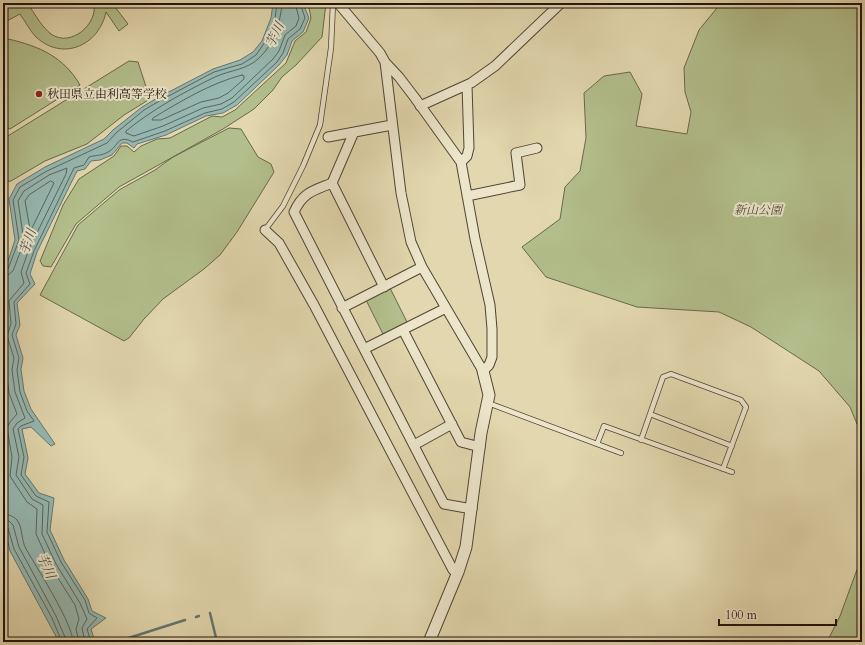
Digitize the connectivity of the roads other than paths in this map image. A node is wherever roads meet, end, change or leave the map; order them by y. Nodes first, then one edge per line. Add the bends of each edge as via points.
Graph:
1 (333, 3) edge
2 (338, 3) edge
3 (561, 3) edge
4 (385, 62) junction
5 (467, 85) junction
6 (420, 106) junction
7 (392, 125) junction
8 (354, 132) junction
9 (328, 137) dead end
10 (537, 148) dead end
11 (461, 162) junction
12 (332, 183) junction
13 (467, 196) junction
14 (265, 230) joint
15 (422, 267) junction
16 (384, 287) junction
17 (342, 308) junction
18 (446, 308) junction
19 (403, 330) junction
20 (364, 349) junction
21 (483, 371) junction
22 (488, 403) junction
23 (650, 414) junction
24 (452, 424) junction
25 (641, 440) junction
26 (597, 444) junction
27 (414, 445) junction
28 (732, 446) junction
29 (480, 448) junction
30 (621, 453) dead end
31 (723, 469) junction
32 (732, 472) dead end
33 (472, 509) junction
34 (458, 572) junction
35 (429, 642) edge

1 - 14 lane via 331,48 320,125 283,206
2 - 4 street
3 - 5 street via 495,66
4 - 6 street via 399,76
4 - 7 street
5 - 6 street
5 - 11 street via 468,148 467,156
6 - 11 street
7 - 8 street
7 - 15 street via 406,227
8 - 9 street
8 - 12 street
10 - 13 street via 516,152 520,186
11 - 13 street
12 - 16 street
12 - 17 street via 299,200 294,212
13 - 21 street via 487,291 492,329 492,357
14 - 34 street via 278,243 310,298 453,570
15 - 16 street
15 - 18 street
16 - 17 street
17 - 20 street
18 - 19 street
18 - 21 street
19 - 20 street
19 - 24 street
20 - 27 street
21 - 22 street via 489,395
22 - 26 lane
22 - 29 street
23 - 25 lane
23 - 28 lane
23 - 28 lane via 663,378 671,374 741,400 746,407
24 - 27 street
24 - 29 street via 461,442
25 - 26 lane via 604,426
25 - 31 lane
26 - 30 lane
27 - 33 street via 444,504
28 - 31 lane
29 - 33 street
31 - 32 lane
33 - 34 street via 466,547
34 - 35 street

